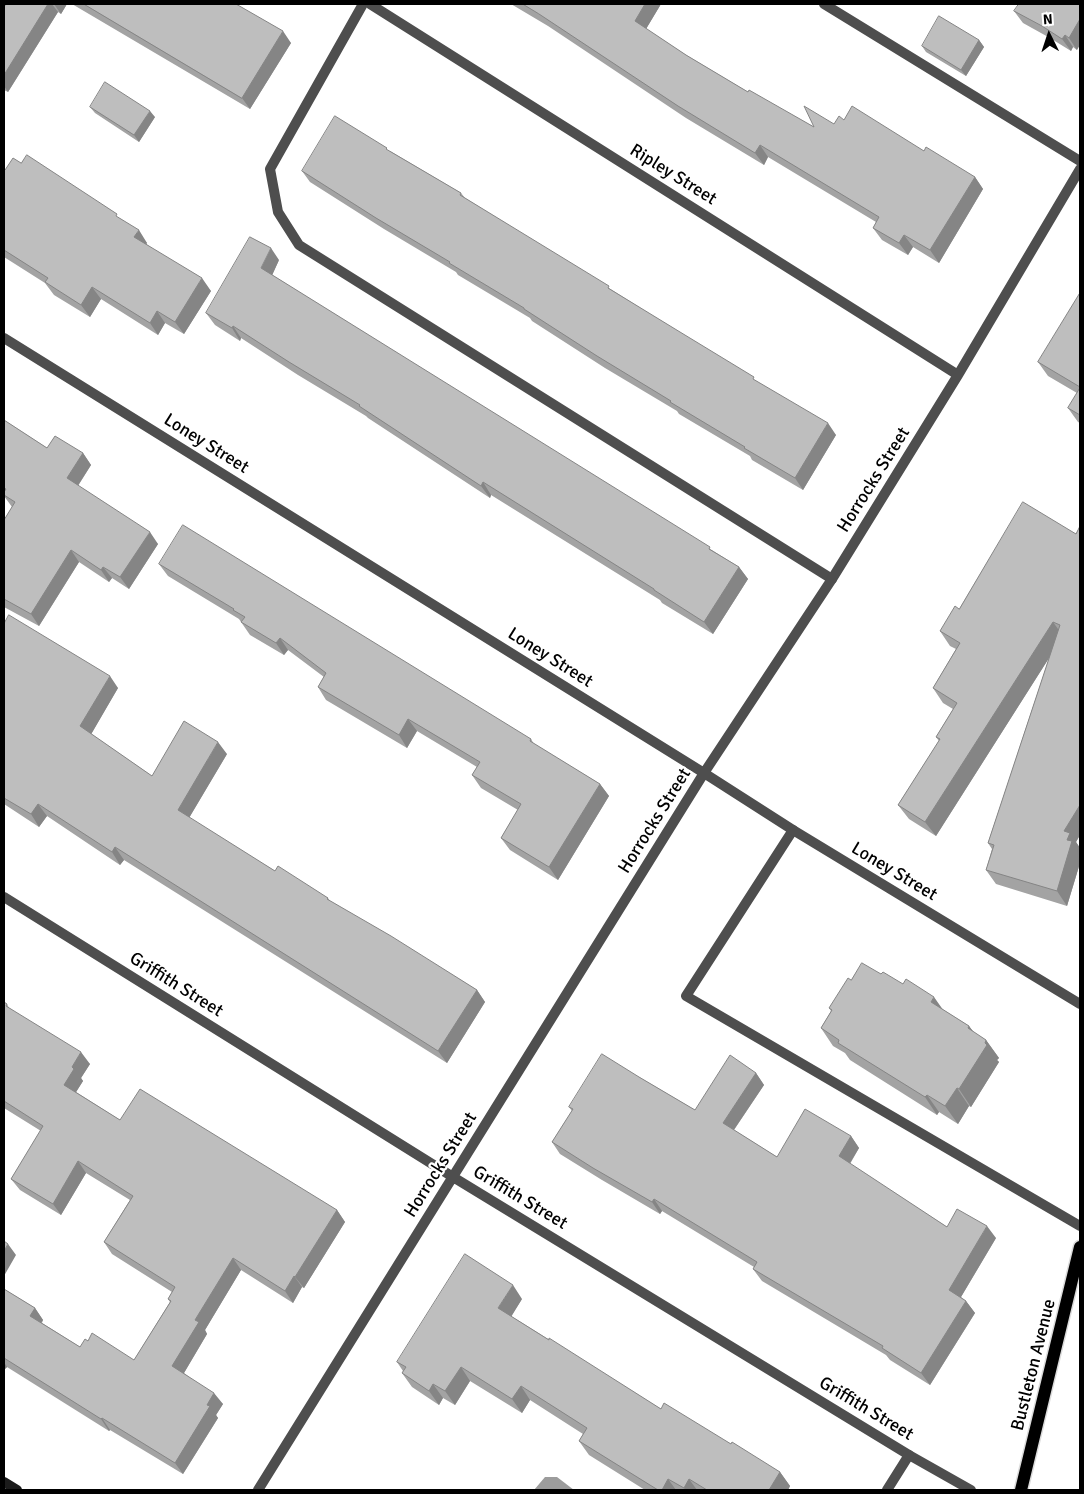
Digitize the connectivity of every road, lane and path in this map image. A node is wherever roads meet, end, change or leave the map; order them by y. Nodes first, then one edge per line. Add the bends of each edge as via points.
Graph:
1 (363, 4) edge
2 (370, 4) edge
3 (824, 4) edge
4 (1080, 161) edge
5 (1080, 169) edge
6 (4, 338) edge
7 (958, 375) junction
8 (832, 579) junction
9 (704, 773) junction
10 (793, 830) junction
11 (4, 897) edge
12 (1080, 1004) edge
13 (453, 1177) junction
14 (1080, 1226) edge
15 (1080, 1247) edge
16 (909, 1455) junction
17 (4, 1482) edge
18 (17, 1490) edge
19 (258, 1490) edge
20 (887, 1490) edge
21 (971, 1490) edge
22 (1022, 1490) edge

1 - 8 street via 270,169 278,212 299,245
2 - 7 street, Ripley Street
3 - 4 street
5 - 7 street, Horrocks Street
6 - 9 street, Loney Street
7 - 8 street, Horrocks Street
8 - 9 street, Horrocks Street
9 - 10 street, Loney Street
9 - 13 street, Horrocks Street
10 - 12 street, Loney Street
10 - 14 street via 686,996
11 - 13 street, Griffith Street
13 - 16 street, Griffith Street
13 - 19 street, Horrocks Street
15 - 22 main road, Bustleton Avenue
16 - 20 street
16 - 21 street, Griffith Street
17 - 18 street

